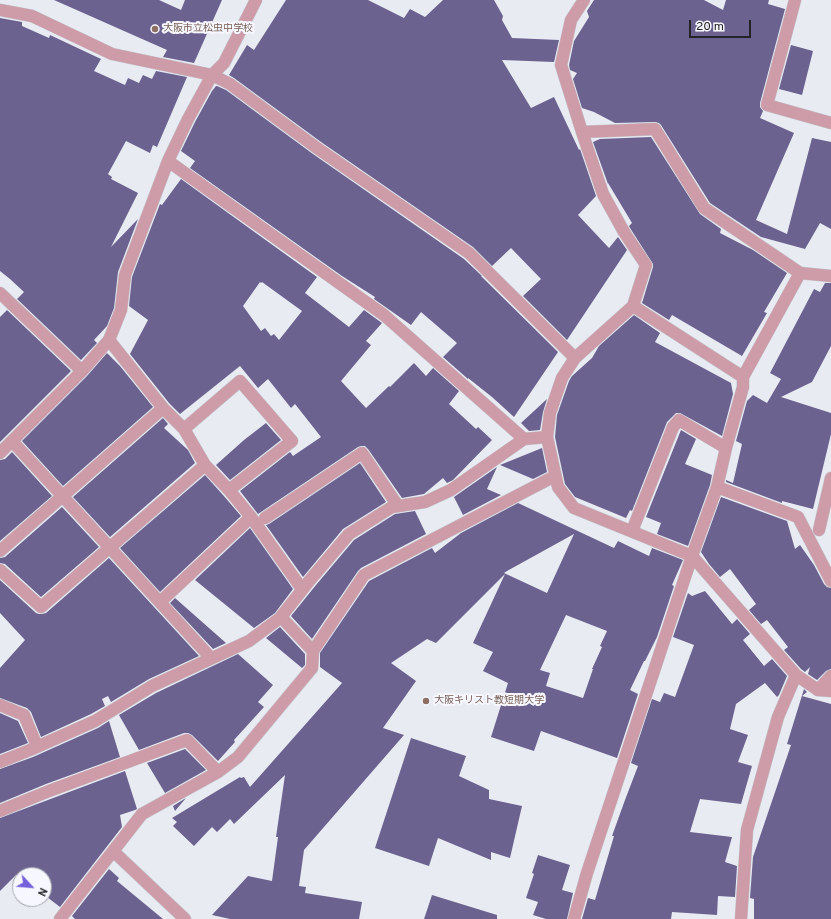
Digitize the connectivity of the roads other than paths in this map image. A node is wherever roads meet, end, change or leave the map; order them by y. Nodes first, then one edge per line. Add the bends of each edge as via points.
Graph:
1 (256, 0) edge
2 (584, 0) edge
3 (795, 0) edge
4 (0, 10) edge
5 (212, 75) junction
6 (831, 123) edge
7 (582, 132) junction
8 (168, 161) junction
9 (800, 273) junction
10 (831, 276) edge
11 (0, 293) edge
12 (633, 306) junction
13 (109, 340) junction
14 (575, 358) junction
15 (82, 371) junction
16 (743, 377) junction
17 (163, 408) junction
18 (184, 429) junction
19 (547, 437) junction
20 (524, 439) junction
21 (12, 441) junction
22 (726, 448) junction
23 (0, 454) edge
24 (205, 465) junction
25 (555, 476) junction
26 (831, 478) edge
27 (716, 487) junction
28 (229, 490) junction
29 (63, 496) junction
30 (398, 506) junction
31 (251, 517) junction
32 (265, 518) dead end
33 (825, 530) edge
34 (632, 531) junction
35 (806, 533) junction
36 (110, 547) junction
37 (0, 551) edge
38 (692, 556) junction
39 (0, 570) edge
40 (831, 581) edge
41 (302, 589) junction
42 (160, 602) junction
43 (281, 617) junction
44 (313, 652) junction
45 (211, 658) junction
46 (796, 675) junction
47 (831, 676) edge
48 (818, 690) junction
49 (831, 691) edge
50 (0, 706) edge
51 (37, 746) junction
52 (0, 762) edge
53 (218, 772) junction
54 (0, 811) edge
55 (113, 851) junction
56 (60, 919) edge
57 (185, 919) edge
58 (574, 919) edge
59 (741, 919) edge

1 - 5 street via 224,63
2 - 7 street via 571,20 561,65
3 - 6 street via 768,105
4 - 5 street via 32,16 112,54
5 - 8 street
5 - 14 street via 230,84 317,148 469,253
7 - 9 street via 654,129 704,208
7 - 12 street via 603,194 646,265
8 - 13 street via 125,275 121,310
8 - 20 street via 384,315
9 - 10 street
9 - 16 street
11 - 15 street
12 - 14 street
12 - 16 street
13 - 15 street
13 - 17 street
14 - 19 street via 562,378 550,413
15 - 21 street
16 - 22 street via 743,387
17 - 18 street
17 - 29 street
18 - 24 street
18 - 28 street via 240,381 292,441
19 - 20 street
19 - 25 street
20 - 30 street via 451,490 425,502
21 - 23 street
21 - 29 street
22 - 27 street
22 - 34 street via 679,420 673,427
24 - 28 street
24 - 36 street
25 - 34 street via 558,487 574,508
25 - 44 street via 364,575
26 - 33 street
27 - 35 street via 798,517
27 - 38 street
28 - 31 street
29 - 36 street
29 - 37 street
30 - 32 street via 362,453
30 - 41 street via 392,507 349,534
31 - 41 street
31 - 42 street
33 - 35 street
34 - 38 street
35 - 40 street
36 - 39 street via 41,607
36 - 42 street
38 - 46 street
38 - 58 street
41 - 43 street
42 - 45 street
43 - 44 street
43 - 45 street via 249,641
44 - 53 street via 312,668 238,757
45 - 51 street via 152,686 95,721
46 - 48 street
46 - 59 street via 778,717 747,830
47 - 48 street
48 - 49 street
50 - 51 street via 24,716
51 - 52 street
53 - 54 street via 187,740 48,790
53 - 55 street via 142,814
55 - 56 street
55 - 57 street

